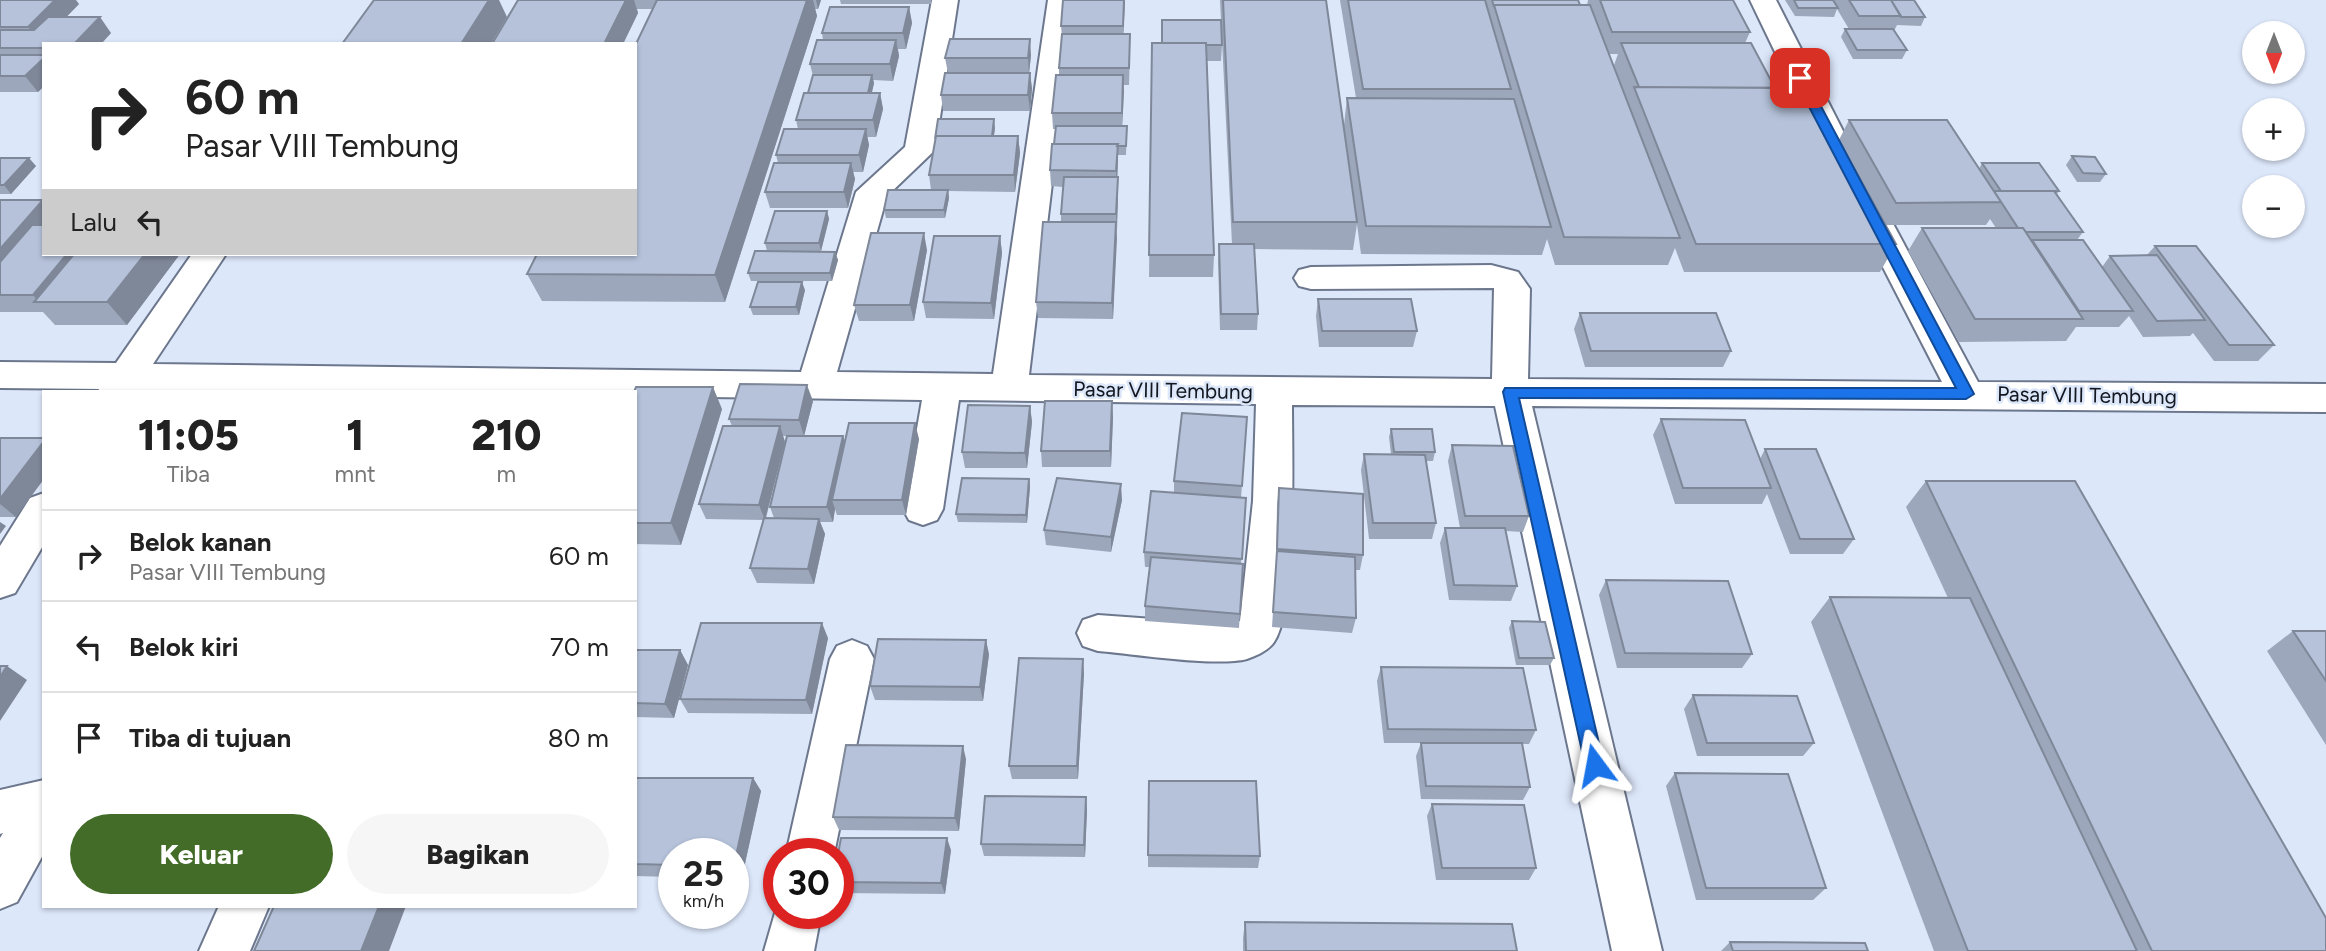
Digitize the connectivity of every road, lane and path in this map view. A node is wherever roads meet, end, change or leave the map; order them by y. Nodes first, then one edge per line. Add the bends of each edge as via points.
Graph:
1 (945, 0) edge
2 (1061, 0) edge
3 (1746, 0) edge
4 (1763, 0) edge
5 (1841, 170) junction
6 (208, 256) edge
7 (1311, 278) dead end
8 (0, 375) edge
9 (816, 383) junction
10 (120, 384) edge
11 (943, 384) junction
12 (1009, 388) junction
13 (1274, 391) junction
14 (1510, 392) junction
15 (1956, 393) junction
16 (2326, 398) edge
17 (923, 509) dead end
18 (42, 512) edge
19 (0, 581) edge
20 (1098, 633) dead end
21 (852, 659) dead end
22 (42, 804) edge
23 (42, 808) edge
24 (0, 812) edge
25 (813, 838) edge
26 (0, 885) edge
27 (244, 908) edge
28 (794, 929) edge
29 (224, 951) edge
30 (789, 951) edge
31 (1637, 951) edge

1 - 9 street via 920,150 872,192
2 - 12 street
3 - 5 street
4 - 5 street
5 - 15 street
6 - 10 street
7 - 14 street via 1491,276 1506,280 1513,289
8 - 10 street, Pasar VIII Tembung
9 - 10 street, Pasar VIII Tembung
9 - 11 street, Pasar VIII Tembung
11 - 12 street, Pasar VIII Tembung
11 - 17 street
12 - 13 street, Pasar VIII Tembung
13 - 14 street, Pasar VIII Tembung
13 - 20 street via 1273,500 1258,631 1245,641 1223,642
14 - 15 street, Pasar VIII Tembung
14 - 31 street
15 - 16 street, Pasar VIII Tembung
18 - 19 street
21 - 25 street
22 - 24 street
23 - 26 street
27 - 29 street
28 - 30 street

